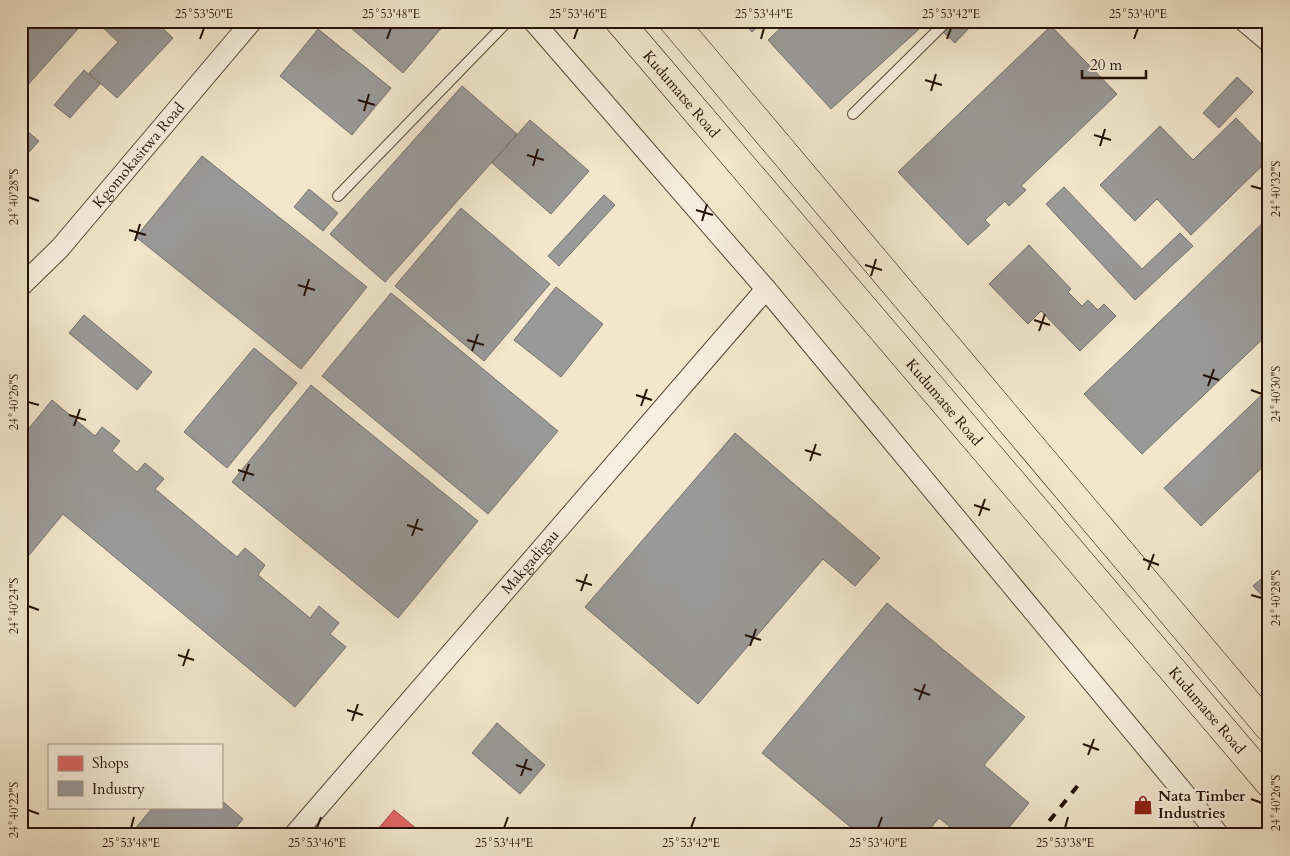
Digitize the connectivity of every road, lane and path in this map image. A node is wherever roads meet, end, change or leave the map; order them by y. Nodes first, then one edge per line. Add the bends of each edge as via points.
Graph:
1 (252, 21) edge
2 (508, 21) edge
3 (533, 21) edge
4 (619, 21) edge
5 (673, 21) edge
6 (947, 21) edge
7 (1244, 21) edge
8 (1269, 42) edge
9 (853, 114) dead end
10 (338, 196) dead end
11 (21, 286) edge
12 (766, 289) junction
13 (1269, 728) edge
14 (1269, 783) edge
15 (294, 835) edge
16 (1220, 835) edge

1 - 11 street, Kgomokasitwa Road via 60,248
2 - 10 lane
3 - 12 street
4 - 14 main road, Kudumatse Road
5 - 13 main road
6 - 9 lane
7 - 8 street
12 - 15 street, Makgadigau
12 - 16 street

